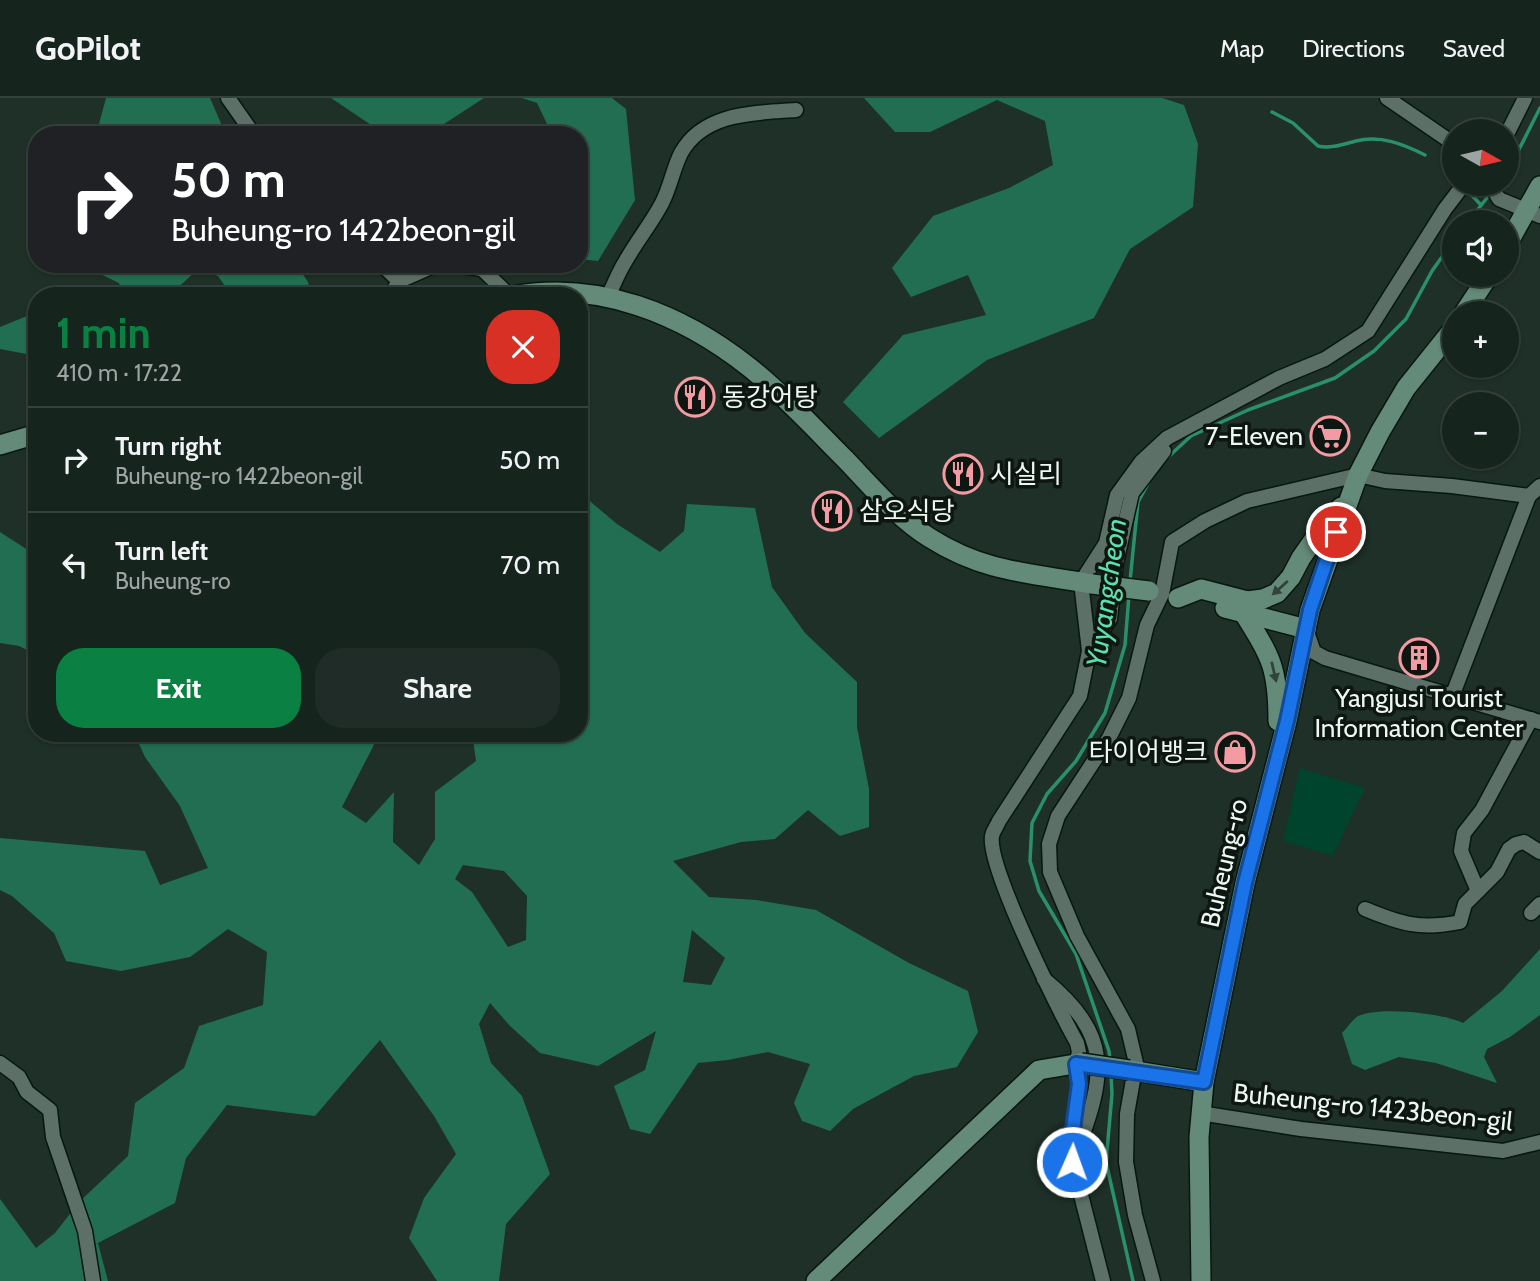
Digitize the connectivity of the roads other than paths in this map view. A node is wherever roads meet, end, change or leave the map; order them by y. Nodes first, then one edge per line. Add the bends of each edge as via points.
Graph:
1 (228, 98) edge
2 (1387, 98) edge
3 (1525, 98) edge
4 (796, 110) dead end
5 (1514, 119) edge
6 (248, 126) edge
7 (1442, 137) edge
8 (1540, 186) edge
9 (1455, 196) edge
10 (1497, 196) edge
11 (1534, 214) edge
12 (1519, 231) edge
13 (391, 273) edge
14 (417, 273) edge
15 (486, 273) edge
16 (399, 281) junction
17 (395, 287) edge
18 (502, 287) edge
19 (588, 294) edge
20 (608, 296) junction
21 (1442, 343) edge
22 (1171, 436) junction
23 (28, 437) edge
24 (0, 445) edge
25 (1358, 475) junction
26 (1540, 486) edge
27 (1351, 495) junction
28 (1529, 496) junction
29 (1087, 583) junction
30 (1163, 594) junction
31 (1243, 612) junction
32 (1306, 629) junction
33 (1089, 651) junction
34 (1453, 694) junction
35 (1536, 720) edge
36 (1278, 753) junction
37 (1540, 852) edge
38 (1478, 891) junction
39 (1365, 909) dead end
40 (1043, 978) junction
41 (0, 1063) edge
42 (1079, 1063) junction
43 (1131, 1071) junction
44 (1204, 1082) junction
45 (1200, 1112) junction
46 (1540, 1142) edge
47 (1072, 1162) junction
48 (93, 1281) edge
49 (816, 1281) edge
50 (1103, 1281) edge
51 (1153, 1281) edge
52 (1201, 1281) edge

1 - 6 street
2 - 7 street
3 - 5 street
4 - 20 street via 739,114 694,136
8 - 11 main road
9 - 22 street via 1368,331 1325,359 1279,378
10 - 11 street
11 - 12 main road
13 - 16 street
14 - 16 street
15 - 18 street
16 - 17 street
19 - 20 main road
20 - 29 main road via 678,321 751,368 891,506 932,540 1003,570
21 - 25 main road, Buheung-ro via 1406,388
22 - 29 street via 1141,462 1117,495 1106,543
22 - 33 street via 1168,447 1132,493 1116,564 1110,619
23 - 24 main road
25 - 27 main road, Buheung-ro
25 - 28 street
25 - 30 street via 1247,501 1194,528 1172,542
26 - 28 street
27 -> 30 main road via 1277,593 1247,601 1201,589
27 - 32 main road, Buheung-ro
28 - 34 street
29 - 30 main road, bridge
29 - 33 street
30 - 31 main road
30 - 43 street via 1147,625 1129,698 1058,816 1049,844 1050,872 1077,936 1128,1029 1136,1063
31 - 32 main road
31 -> 36 main road via 1275,670
32 - 34 street via 1314,652 1325,658
32 - 36 main road, Buheung-ro
33 - 40 street via 1080,696 992,837 1009,898
34 - 35 street
35 - 38 street via 1464,834 1461,851
36 - 44 main road, Buheung-ro via 1245,883
37 - 38 street via 1524,842 1516,844
38 - 39 street via 1465,904 1460,922 1442,925 1397,923
40 - 42 street via 1077,1043
40 - 47 street via 1068,998 1093,1034 1099,1056 1089,1116
41 - 48 street via 50,1110 53,1137 85,1231
42 - 43 main road, bridge
42 - 47 street
42 - 49 main road via 1039,1070
43 - 44 main road
43 - 51 street via 1126,1162
44 - 45 main road, Buheung-ro
45 - 46 street, Buheung-ro 1423beon-gil via 1301,1129 1503,1151
45 - 52 main road, Buheung-ro
47 - 50 street

